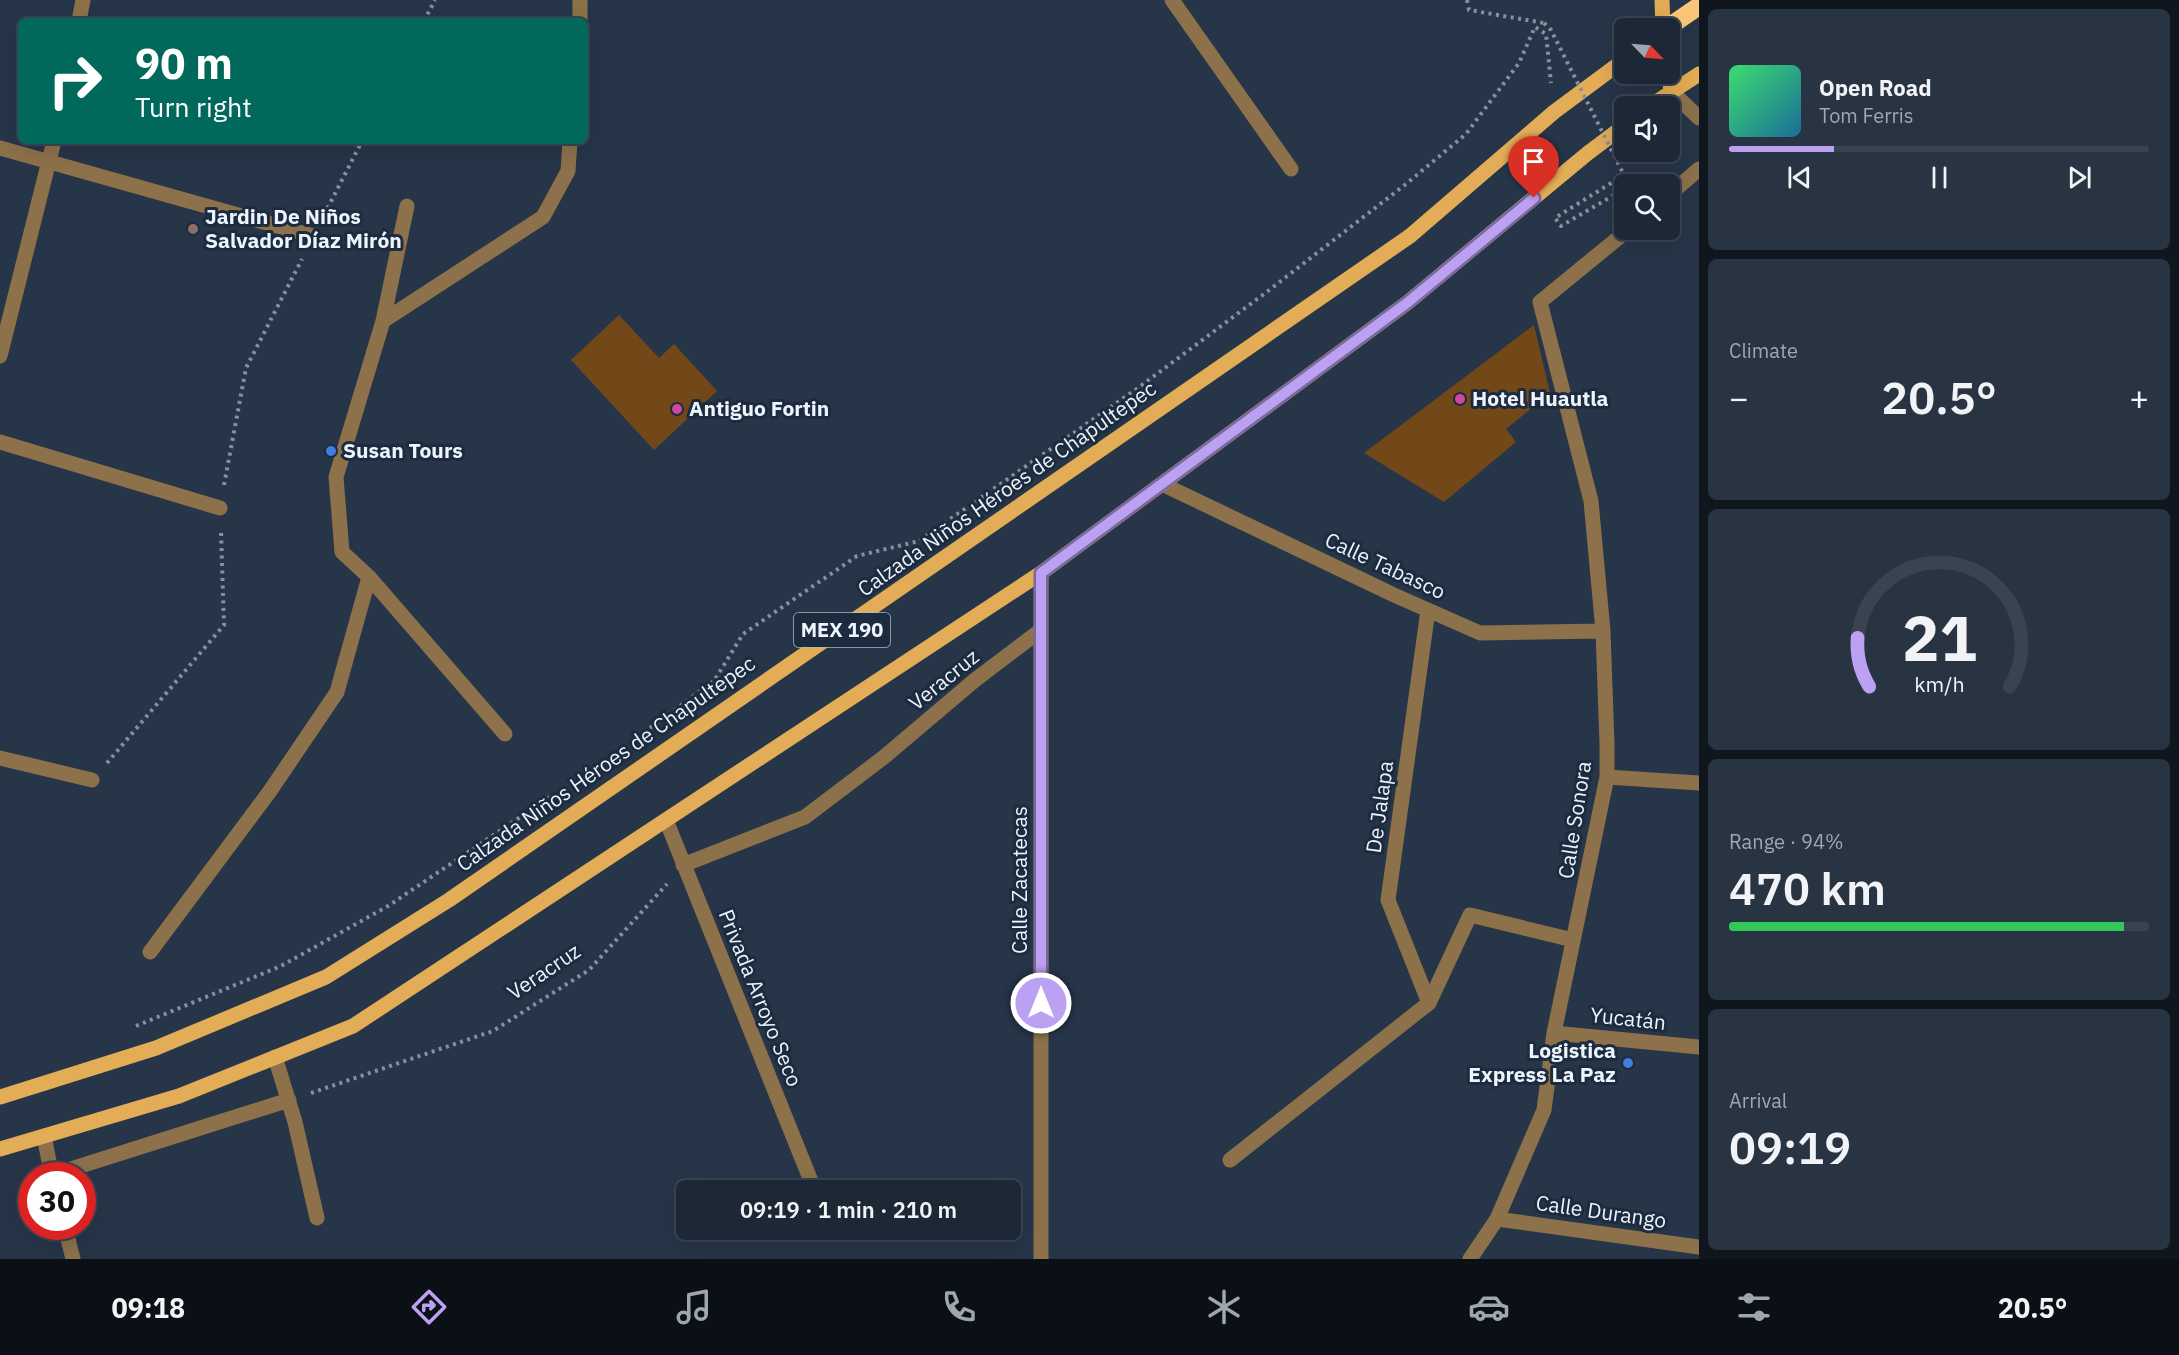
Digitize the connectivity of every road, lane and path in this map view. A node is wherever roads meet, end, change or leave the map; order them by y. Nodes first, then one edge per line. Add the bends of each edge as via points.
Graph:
1 (83, 0) edge
2 (435, 0) edge
3 (580, 0) edge
4 (1172, 0) edge
5 (1467, 0) edge
6 (1662, 0) edge
7 (1699, 5) edge
8 (80, 18) edge
9 (426, 18) edge
10 (580, 18) edge
11 (1664, 18) edge
12 (1680, 18) edge
13 (1544, 23) junction
14 (1535, 27) junction
15 (1614, 67) edge
16 (1699, 74) edge
17 (1670, 84) edge
18 (1671, 91) junction
19 (1664, 96) edge
20 (1554, 112) junction
21 (1699, 118) edge
22 (1614, 134) edge
23 (53, 144) edge
24 (361, 144) edge
25 (570, 144) edge
26 (0, 148) edge
27 (50, 164) junction
28 (1292, 169) dead end
29 (1699, 169) edge
30 (1623, 174) edge
31 (1614, 181) edge
32 (1680, 185) edge
33 (1614, 195) edge
34 (407, 206) dead end
35 (313, 236) junction
36 (1615, 240) edge
37 (383, 321) junction
38 (0, 356) edge
39 (0, 442) edge
40 (1162, 484) junction
41 (220, 508) junction
42 (1041, 573) junction
43 (369, 577) junction
44 (1428, 610) junction
45 (1041, 630) junction
46 (1603, 631) junction
47 (642, 733) dead end
48 (505, 734) dead end
49 (0, 758) edge
50 (1607, 777) junction
51 (92, 780) joint
52 (1699, 783) edge
53 (557, 792) dead end
54 (666, 820) junction
55 (683, 865) junction
56 (1573, 940) junction
57 (150, 952) dead end
58 (1430, 1003) junction
59 (134, 1027) dead end
60 (1554, 1033) junction
61 (1699, 1047) edge
62 (275, 1057) junction
63 (0, 1097) edge
64 (289, 1100) junction
65 (44, 1136) junction
66 (0, 1149) edge
67 (1230, 1160) dead end
68 (49, 1162) edge
69 (96, 1162) edge
70 (811, 1180) edge
71 (316, 1218) dead end
72 (1497, 1219) junction
73 (68, 1240) edge
74 (1699, 1247) edge
75 (73, 1259) edge
76 (1041, 1259) edge
77 (1470, 1259) edge

1 - 8 street
2 - 9 path
3 - 10 street
4 - 28 street
5 - 13 path via 1469,10
6 - 11 main road
7 - 12 highway
13 - 14 path
13 - 30 path, bridge
14 - 20 path via 1546,34
14 - 47 path via 1519,63 1466,134 1406,184 1138,388 919,541 856,556 743,634 714,681
15 - 20 main road, Calzada Niños Héroes de Chapultepec / MEX 190
16 - 18 main road
17 - 18 main road
18 - 19 main road
18 - 21 street
20 - 63 main road, Calzada Niños Héroes de Chapultepec / MEX 190 via 1401,243 439,906 326,977 156,1048
22 - 40 main road, MEX 190 via 1407,303
23 - 27 street
24 - 35 path
25 - 37 street via 568,171 543,217
26 - 27 street
27 - 35 street
27 - 38 street
29 - 32 street
31 - 33 path, bridge via 1555,218 1561,226
34 - 37 street
35 - 41 path via 246,368
36 - 46 street, Calle Sonora via 1540,302 1591,501
37 - 43 street via 336,477 342,552
39 - 41 street
40 - 42 main road, MEX 190
40 - 44 street, Calle Tabasco
41 - 51 path via 224,625
42 - 45 street, Calle Zacatecas
42 - 54 main road, MEX 190
43 - 48 street
43 - 57 street via 337,692 270,791
44 - 46 street, Calle Tabasco via 1480,633
44 - 58 street, De Jalapa via 1388,900
45 - 55 street, Veracruz via 806,817
45 - 76 street, Calle Zacatecas
46 - 50 street, Calle Sonora
49 - 51 street
50 - 52 street
50 - 56 street, Calle Sonora
53 - 59 path via 388,906 291,960
54 - 55 street, Privada Arroyo Seco
54 - 62 main road, MEX 190 via 353,1026
55 - 64 path, Veracruz via 589,970 493,1031
55 - 70 street, Privada Arroyo Seco
56 - 58 street via 1470,915
56 - 60 street, Calle Sonora
58 - 67 street
60 - 61 street, Yucatán
60 - 72 street, Calle Sonora via 1544,1110
62 - 64 street
62 - 65 main road, MEX 190 via 180,1096
64 - 69 street
64 - 71 street
65 - 66 main road, MEX 190
65 - 68 street
72 - 74 street, Calle Durango
72 - 77 street, Calle Sonora
73 - 75 street

